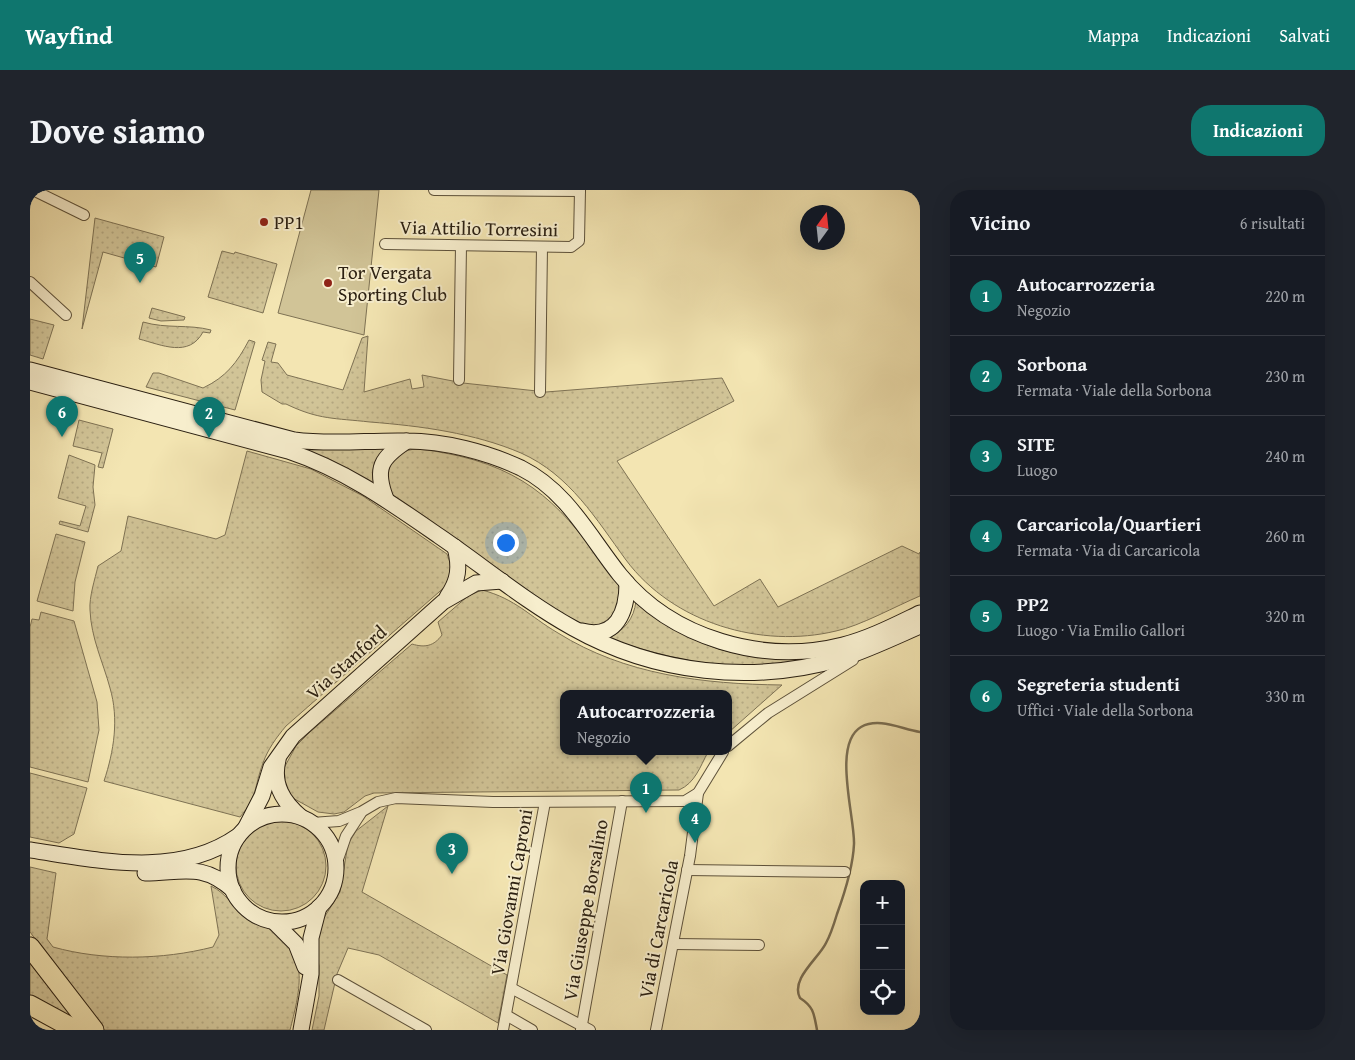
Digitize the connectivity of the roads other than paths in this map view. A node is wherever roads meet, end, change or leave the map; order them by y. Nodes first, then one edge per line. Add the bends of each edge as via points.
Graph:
1 (33, 190) edge
2 (434, 190) edge
3 (580, 191) edge
4 (84, 215) dead end
5 (385, 244) dead end
6 (461, 246) junction
7 (542, 247) junction
8 (30, 282) edge
9 (66, 315) dead end
10 (30, 370) edge
11 (458, 380) dead end
12 (30, 382) edge
13 (540, 392) dead end
14 (407, 441) junction
15 (386, 499) junction
16 (455, 547) junction
17 (502, 581) junction
18 (627, 583) junction
19 (443, 602) junction
20 (920, 613) edge
21 (920, 626) edge
22 (572, 627) junction
23 (879, 644) junction
24 (732, 743) edge
25 (279, 754) junction
26 (721, 755) edge
27 (698, 793) junction
28 (622, 801) junction
29 (545, 802) junction
30 (361, 812) junction
31 (307, 820) junction
32 (242, 831) junction
33 (30, 850) edge
34 (30, 860) edge
35 (335, 868) junction
36 (687, 870) junction
37 (845, 872) dead end
38 (233, 890) junction
39 (319, 907) junction
40 (275, 923) junction
41 (674, 944) junction
42 (759, 945) dead end
43 (30, 947) edge
44 (338, 980) dead end
45 (511, 988) junction
46 (308, 990) junction
47 (30, 1005) edge
48 (506, 1015) junction
49 (585, 1029) edge
50 (76, 1030) edge
51 (94, 1030) edge
52 (301, 1030) edge
53 (426, 1030) edge
54 (503, 1030) edge
55 (532, 1030) edge
56 (656, 1030) edge

1 - 4 street
2 - 3 street
3 - 7 street, Via Attilio Torresini via 579,239 573,246
5 - 6 street, Via Attilio Torresini
6 - 7 street, Via Attilio Torresini
6 - 11 street
7 - 13 street
8 - 9 street
10 - 14 street via 294,440 332,444
12 - 15 street via 300,455 346,475
14 - 15 street via 390,452 381,467 380,480
14 - 18 street via 492,456 537,478 573,511
15 - 16 street
16 - 17 street
16 - 19 street, Via Stanford via 459,569
17 - 19 street, Via Stanford via 476,583
17 - 22 street
18 - 20 street via 650,604 688,628 725,643 759,650 803,651 842,645
18 - 22 street via 625,610 615,624 598,632
19 - 25 street, Via Stanford via 297,732
21 - 23 street
22 - 23 street via 631,655 714,672 762,672 805,667
23 - 24 street via 768,713
25 - 31 street via 276,776 279,791 284,801
25 - 32 street, Via Stanford via 271,767 262,796
26 - 27 street, Via di Carcaricola
27 - 28 street via 682,802
27 - 36 street, Via di Carcaricola
28 - 29 street
28 - 49 street, Via Giuseppe Borsalino
29 - 30 street via 396,798 378,802
29 - 45 street, Via Giovanni Caproni
30 - 31 street via 339,821
30 - 35 street via 346,836
31 - 32 street via 287,814 271,815 261,817
31 - 35 street via 329,841
32 - 33 street via 222,846 206,852 152,863 115,862
32 - 38 street via 229,865 228,876
34 - 38 street via 127,873 198,870
35 - 39 street
36 - 37 street
36 - 41 street, Via di Carcaricola
38 - 40 street via 251,913
39 - 40 street via 300,918
39 - 46 street via 310,944 312,968
40 - 46 street via 299,948
41 - 42 street
41 - 56 street, Via di Carcaricola
43 - 51 highway
44 - 53 street
45 - 48 street, Via Giovanni Caproni
45 - 49 street
46 - 52 street
47 - 50 highway
48 - 54 street
48 - 55 street

